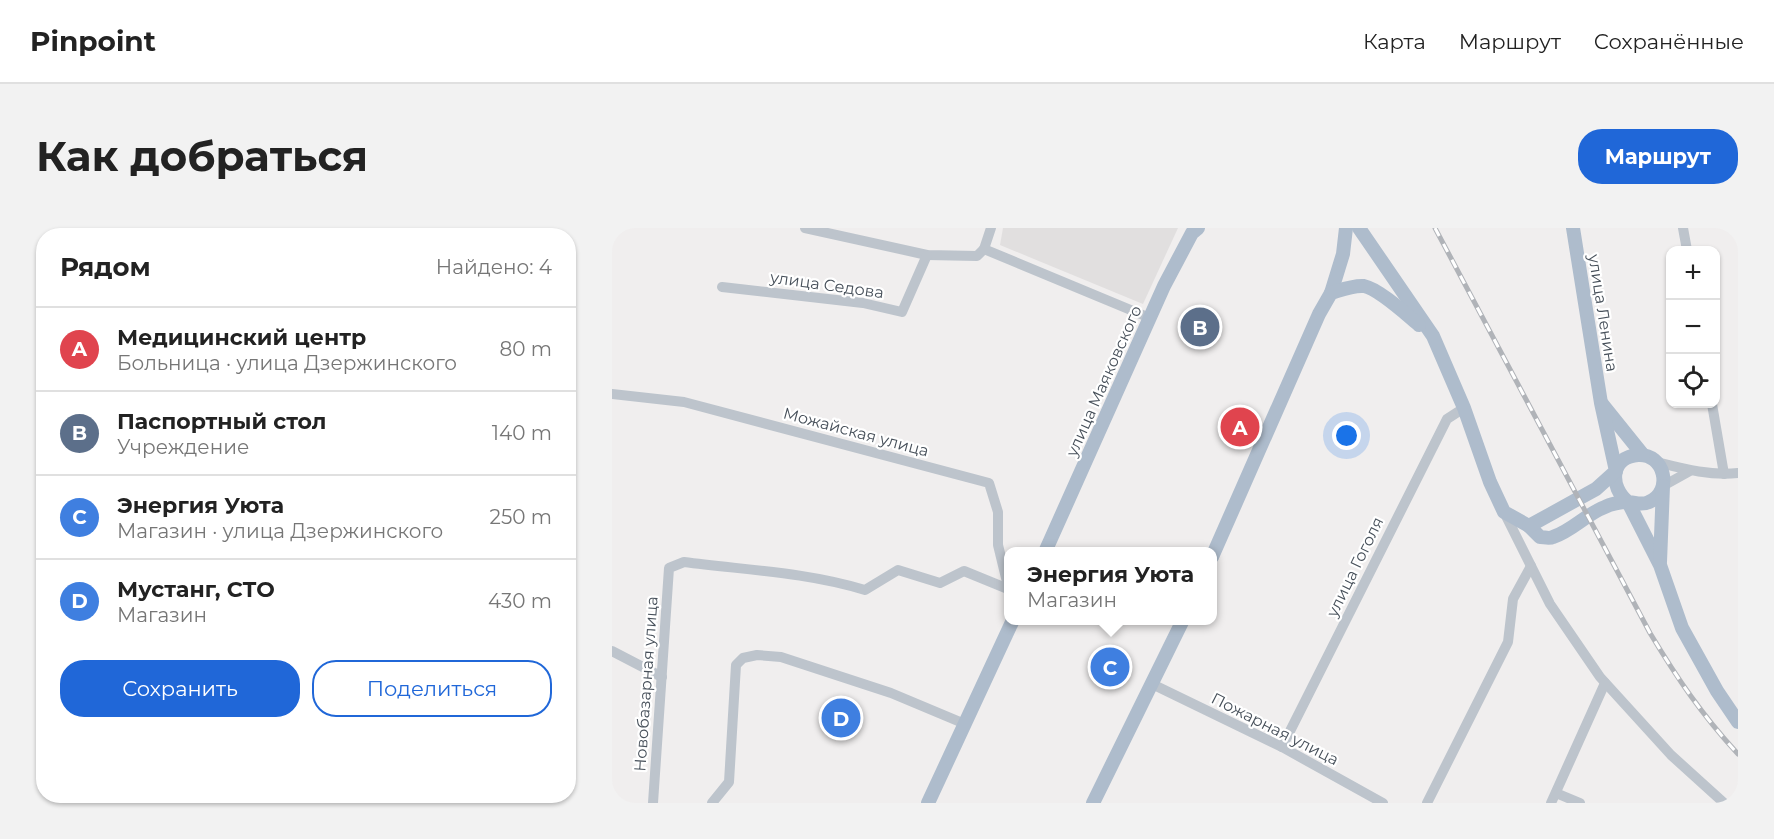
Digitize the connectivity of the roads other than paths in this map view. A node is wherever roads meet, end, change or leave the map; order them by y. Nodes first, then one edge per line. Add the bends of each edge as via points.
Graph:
1 (805, 228) edge
2 (991, 228) edge
3 (1198, 228) edge
4 (1346, 228) edge
5 (1359, 228) edge
6 (1573, 228) edge
7 (1683, 228) edge
8 (1686, 246) edge
9 (984, 249) junction
10 (927, 255) junction
11 (722, 287) dead end
12 (1330, 293) junction
13 (1150, 318) junction
14 (1432, 336) junction
15 (612, 394) edge
16 (1601, 403) junction
17 (1464, 408) junction
18 (1713, 408) edge
19 (1643, 455) junction
20 (1656, 462) junction
21 (1616, 471) junction
22 (1690, 471) junction
23 (1738, 473) edge
24 (1724, 474) junction
25 (1663, 486) junction
26 (1628, 502) junction
27 (1504, 512) junction
28 (1529, 526) junction
29 (1047, 547) edge
30 (1216, 547) edge
31 (1660, 565) junction
32 (1531, 567) junction
33 (1004, 570) edge
34 (1004, 586) edge
35 (1011, 625) edge
36 (1181, 625) edge
37 (612, 651) edge
38 (662, 677) junction
39 (1605, 683) junction
40 (1152, 684) junction
41 (1738, 722) edge
42 (965, 724) junction
43 (1282, 747) junction
44 (1554, 798) edge
45 (653, 803) edge
46 (712, 803) edge
47 (928, 803) edge
48 (1093, 803) edge
49 (1383, 803) edge
50 (1427, 803) edge
51 (1580, 803) edge
52 (1724, 803) edge

1 - 10 street
2 - 9 street
3 - 13 main road, улица Маяковского
4 - 12 main road via 1343,254
5 - 14 main road
6 - 16 main road, улица Ленина
7 - 8 street
9 - 10 street via 978,256
9 - 13 street
10 - 11 street, улица Седова via 902,312 863,303
12 - 14 main road via 1365,286
12 - 30 main road
13 - 29 main road, улица Маяковского
14 - 17 main road
15 - 33 street, Можайская улица via 684,402 989,483 998,512 998,545
16 - 19 main road
16 - 21 main road, улица Ленина
17 - 27 main road
17 - 43 street, улица Гоголя via 1447,419
18 - 24 street
19 - 20 main road
19 - 21 main road via 1626,458
20 - 22 street
20 - 25 main road via 1662,469
21 - 26 main road via 1616,489
21 - 28 main road via 1596,489
22 - 24 street
22 - 25 street
23 - 24 street
25 - 26 main road via 1649,502
25 - 31 main road
26 - 28 main road via 1605,507 1552,538 1540,537
26 - 31 main road
27 - 28 main road
27 - 32 street
31 - 41 main road via 1682,628
32 - 39 street via 1550,604
32 - 50 street via 1513,599 1508,642
34 - 38 street, Новобазарная улица via 964,571 940,583 898,570 865,590 791,573 684,562 669,568
35 - 42 main road
36 - 40 main road
37 - 38 street
38 - 45 street, Новобазарная улица
39 - 44 street
39 - 52 street via 1671,755
40 - 43 street, Пожарная улица
40 - 48 main road
42 - 46 street via 891,693 781,657 757,654 743,658 736,665 729,782
42 - 47 main road
43 - 49 street, Пожарная улица
44 - 51 street

